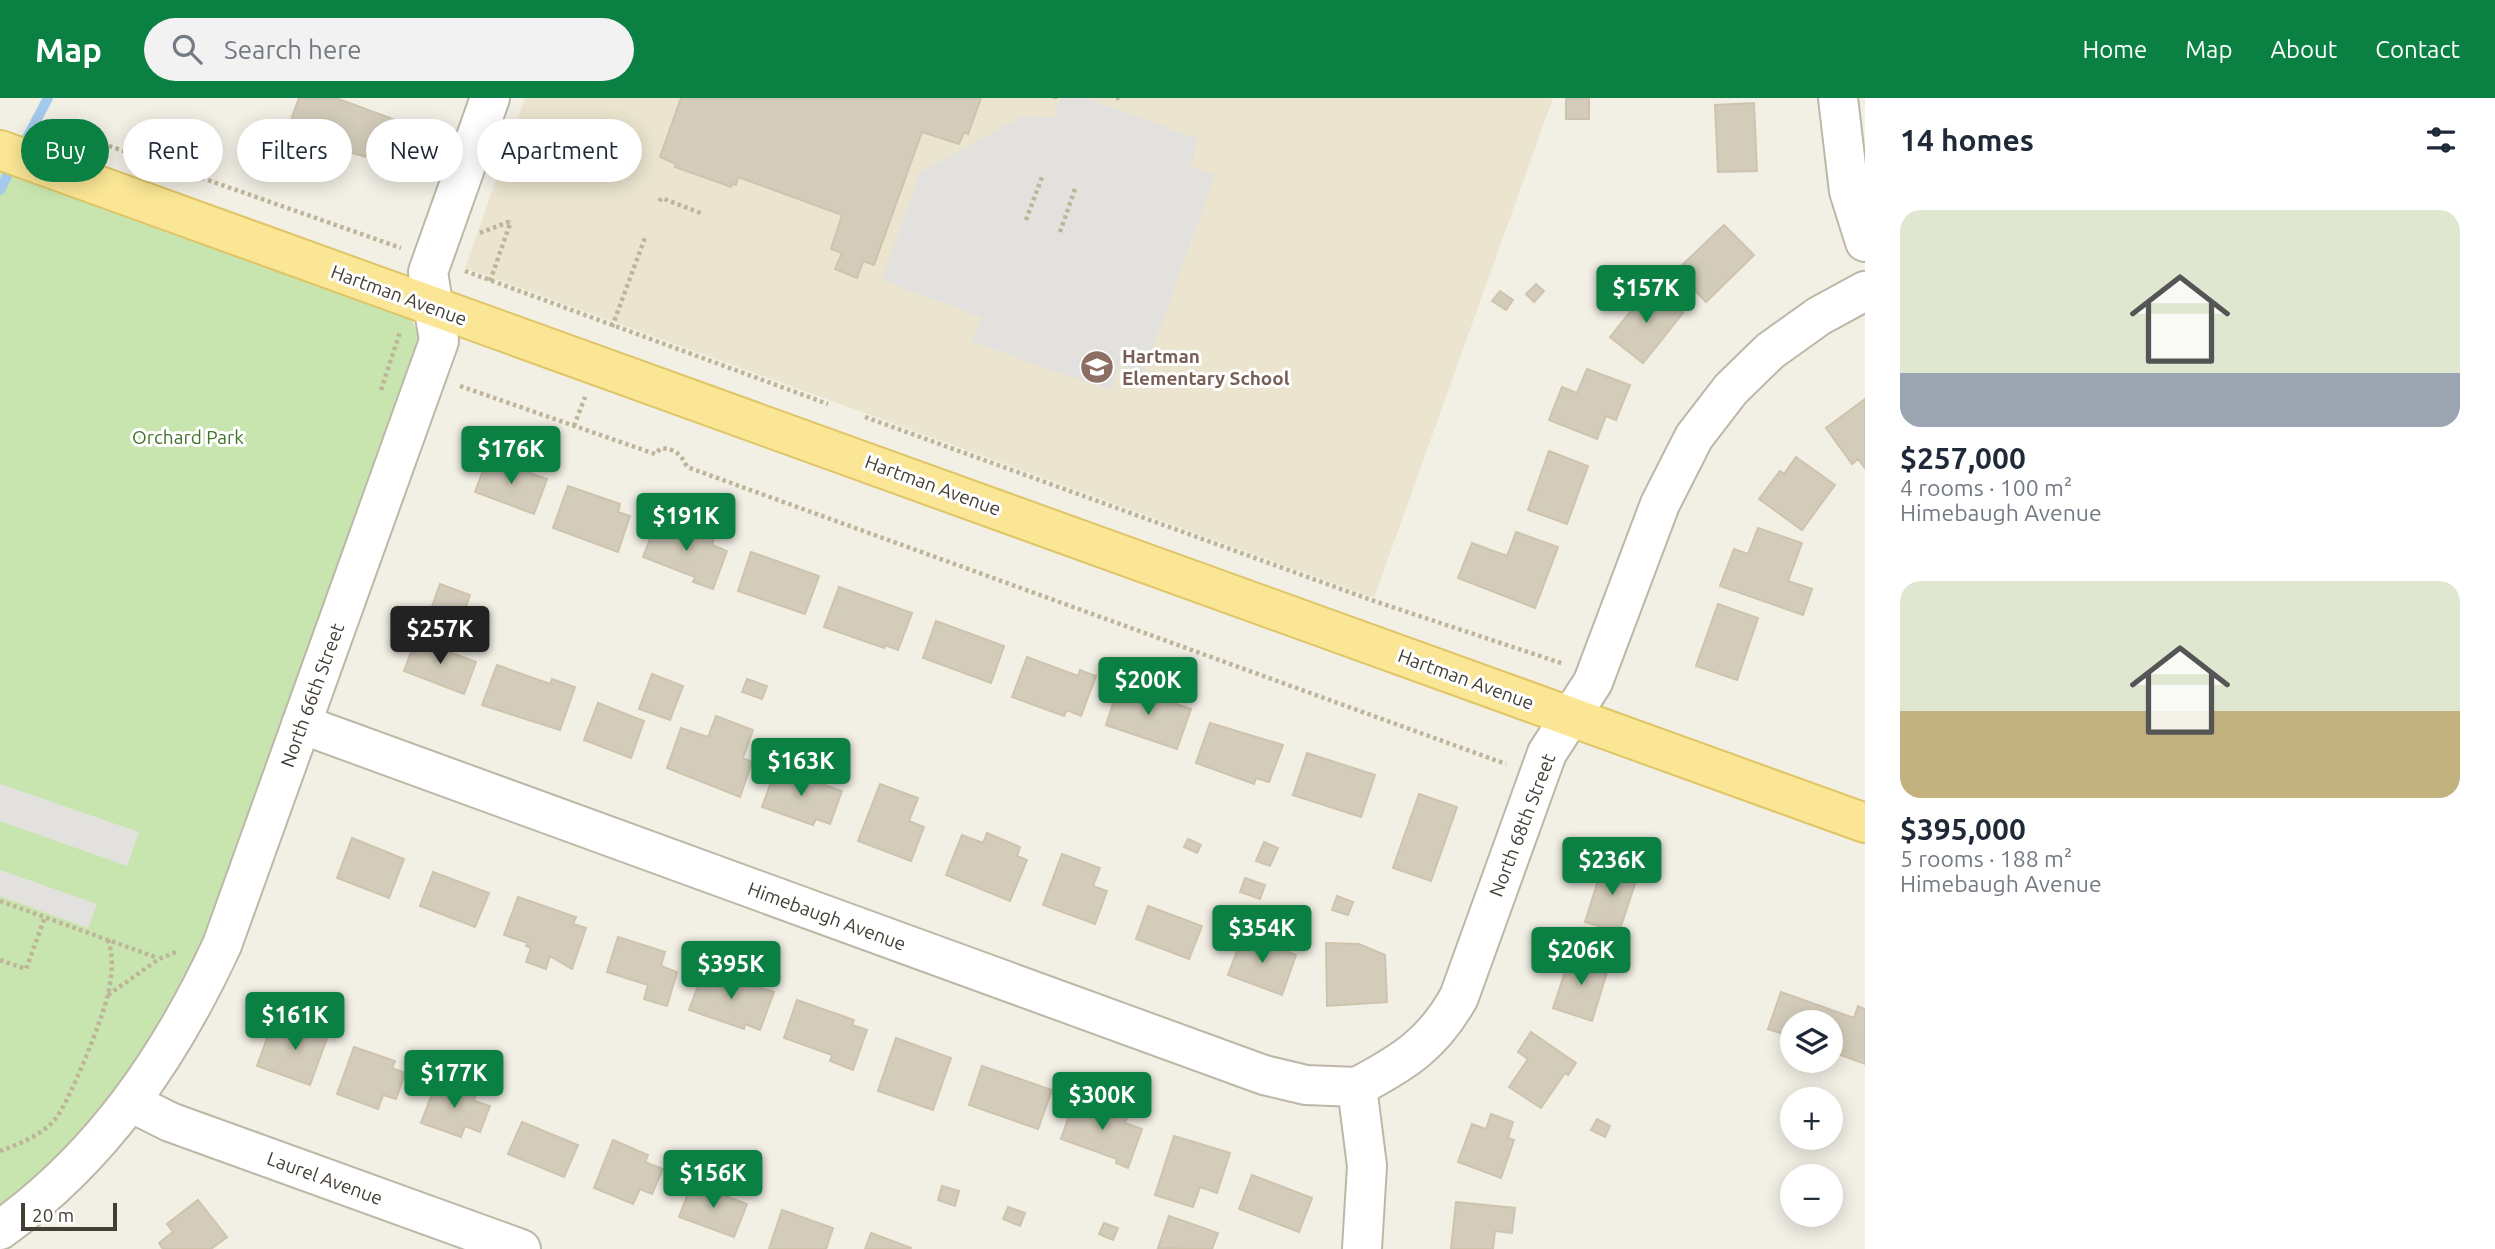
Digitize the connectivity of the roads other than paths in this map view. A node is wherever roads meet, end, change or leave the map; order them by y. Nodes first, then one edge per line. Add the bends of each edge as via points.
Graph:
1 (490, 98) edge
2 (1838, 98) edge
3 (0, 150) edge
4 (1865, 242) edge
5 (1865, 291) edge
6 (433, 307) junction
7 (1570, 716) junction
8 (301, 724) junction
9 (1865, 823) edge
10 (1357, 1087) junction
11 (130, 1102) junction
12 (0, 1230) edge
13 (521, 1249) edge
14 (1362, 1249) edge

1 - 6 street, North 66th Street via 428,272
2 - 4 street via 1849,191
3 - 6 main road, Hartman Avenue
5 - 7 street, North 68th Street via 1770,351 1731,389 1694,437 1660,504 1593,682
6 - 7 main road, Hartman Avenue
6 - 8 street, North 66th Street via 439,341
7 - 9 main road, Hartman Avenue
7 - 10 street, North 68th Street via 1547,753 1458,997 1443,1026 1411,1057
8 - 10 street, Himebaugh Avenue via 1264,1075 1306,1085
8 - 11 street, North 66th Street via 222,945 192,1010
10 - 14 street via 1367,1166
11 - 12 street, North 66th Street via 80,1161
11 - 13 street, Laurel Avenue via 170,1122

